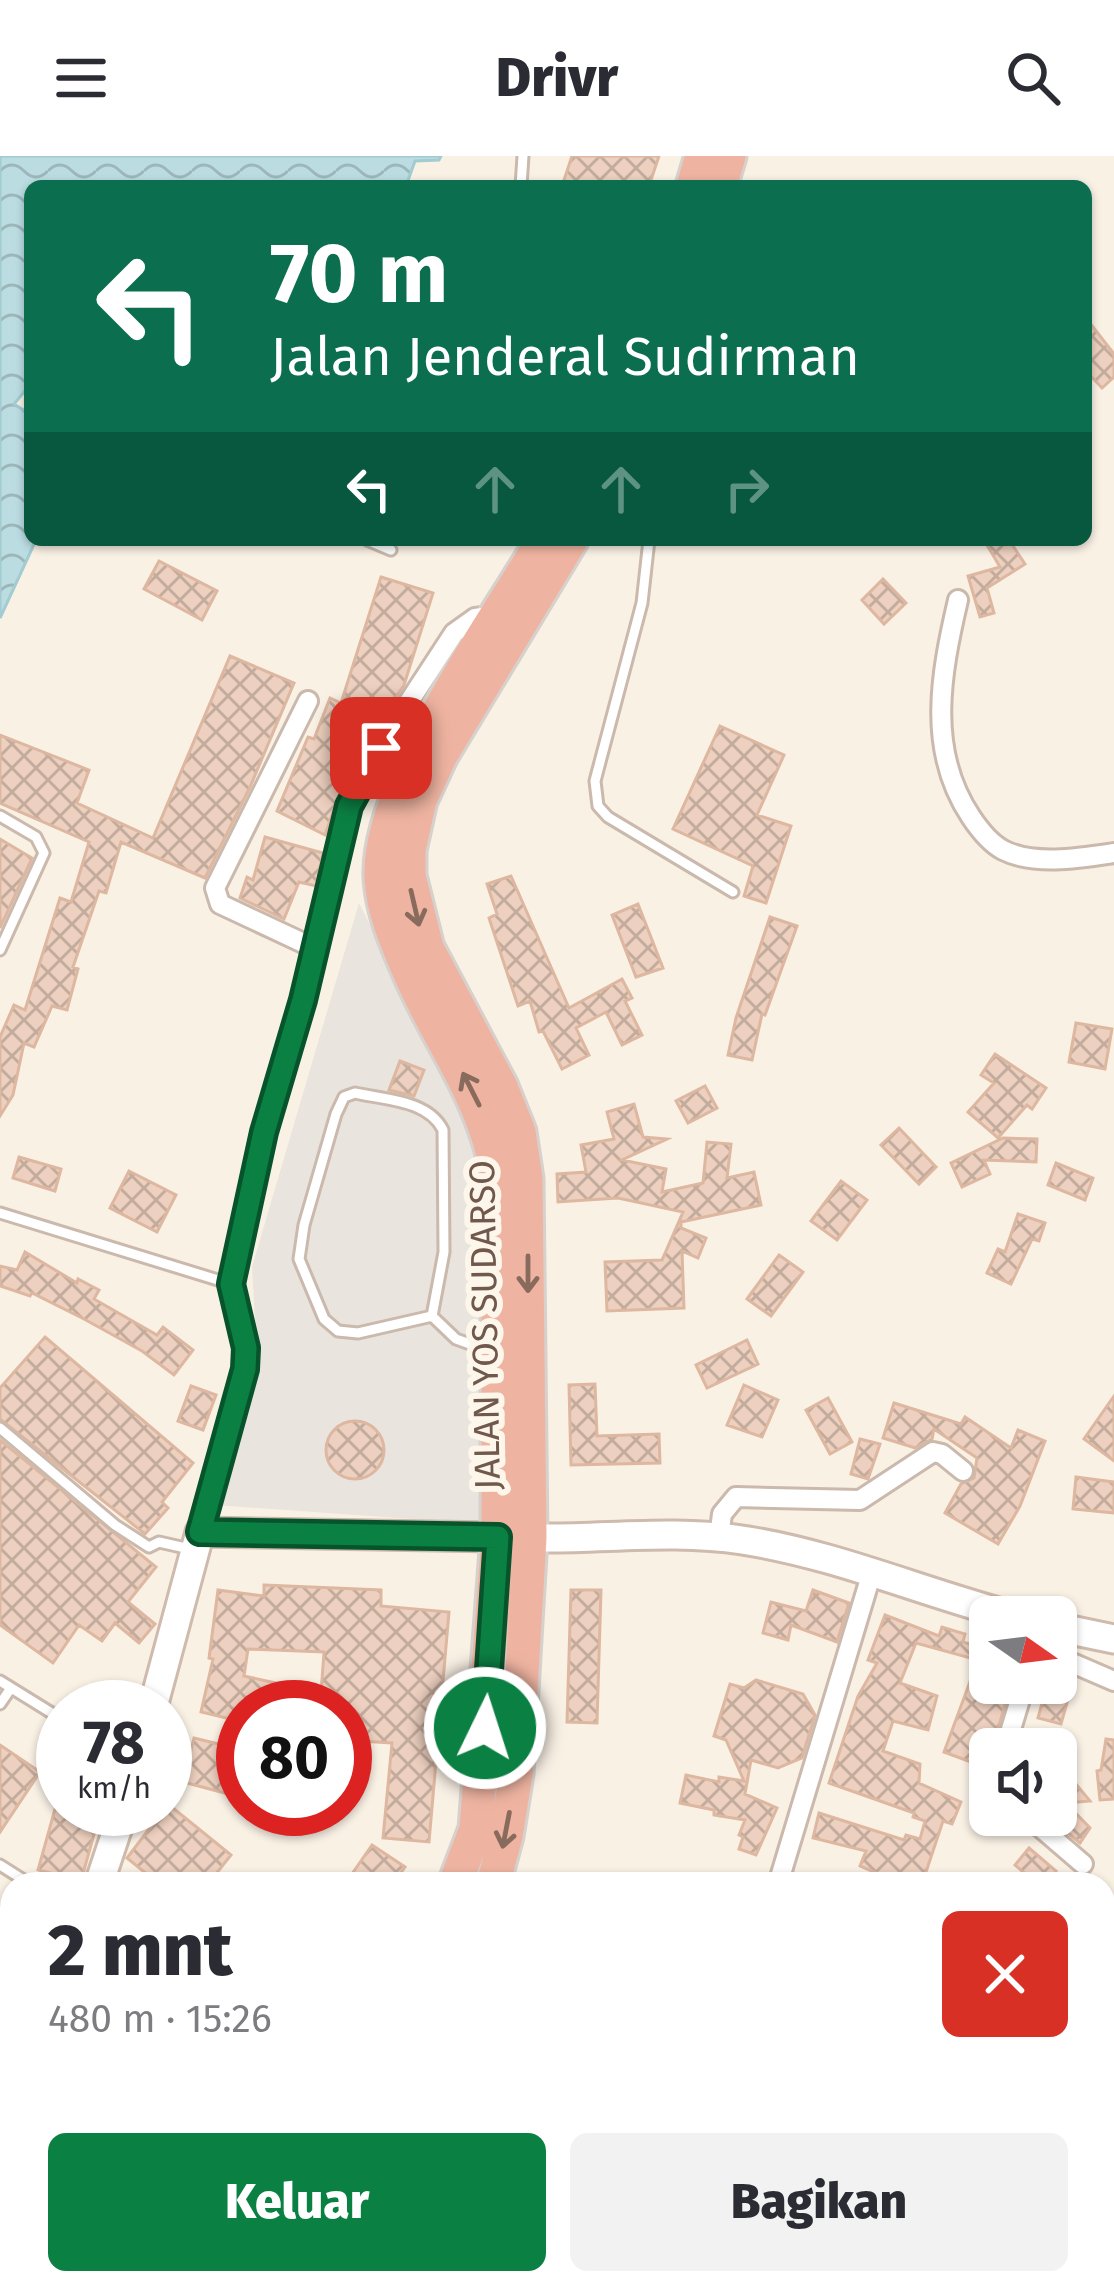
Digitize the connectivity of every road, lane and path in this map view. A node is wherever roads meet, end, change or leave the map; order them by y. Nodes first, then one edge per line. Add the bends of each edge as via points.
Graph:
1 (381, 546) edge
2 (540, 546) edge
3 (566, 546) edge
4 (648, 546) edge
5 (391, 550) dead end
6 (958, 600) dead end
7 (509, 620) junction
8 (308, 701) dead end
9 (0, 816) edge
10 (1114, 854) edge
11 (733, 892) dead end
12 (314, 948) junction
13 (0, 950) edge
14 (0, 1213) edge
15 (231, 1284) junction
16 (432, 1316) junction
17 (500, 1353) junction
18 (0, 1428) edge
19 (963, 1471) dead end
20 (514, 1537) junction
21 (719, 1538) junction
22 (198, 1541) junction
23 (872, 1573) junction
24 (969, 1605) edge
25 (1077, 1631) edge
26 (1114, 1639) edge
27 (1077, 1665) edge
28 (160, 1680) edge
29 (0, 1681) edge
30 (1114, 1681) edge
31 (11, 1688) junction
32 (36, 1703) edge
33 (0, 1704) edge
34 (115, 1836) edge
35 (1050, 1836) edge
36 (1083, 1864) dead end
37 (103, 1872) edge
38 (460, 1872) edge
39 (498, 1872) edge
40 (782, 1872) edge

1 - 5 lane
2 - 7 highway, JALAN YOS SUDARSO
3 - 7 highway, JALAN YOS SUDARSO
4 - 11 lane via 595,797 608,817
6 - 10 street via 940,733 962,803 1003,850 1052,859
7 - 12 street via 475,618 454,633 381,748 349,806
17 -> 7 highway, JALAN YOS SUDARSO via 498,1176 490,1134 394,938 381,874 404,782 442,707
7 -> 20 highway, JALAN YOS SUDARSO via 420,800 409,876 427,948 519,1132 528,1232 526,1474
8 - 12 street via 215,888 220,904
9 - 13 lane via 36,837 44,854
12 - 15 street
14 - 15 lane
15 - 22 street via 245,1369
16 - 16 lane via 338,1331 308,1285 299,1258 304,1225 344,1097 423,1108 443,1130 444,1252
16 - 17 lane via 456,1340
17 - 20 highway, JALAN YOS SUDARSO
18 - 22 lane via 149,1547
19 - 21 street via 933,1452 860,1500 736,1497 722,1514
20 - 21 main road
20 - 22 main road
20 - 38 highway via 476,1829
20 -> 39 highway, JALAN YOS SUDARSO via 516,1774
21 - 23 main road
22 - 28 main road
23 - 24 main road
23 - 40 street
25 - 26 main road
27 - 30 street
29 - 31 lane
31 - 32 lane
31 - 33 lane
34 - 37 main road
35 - 36 street

